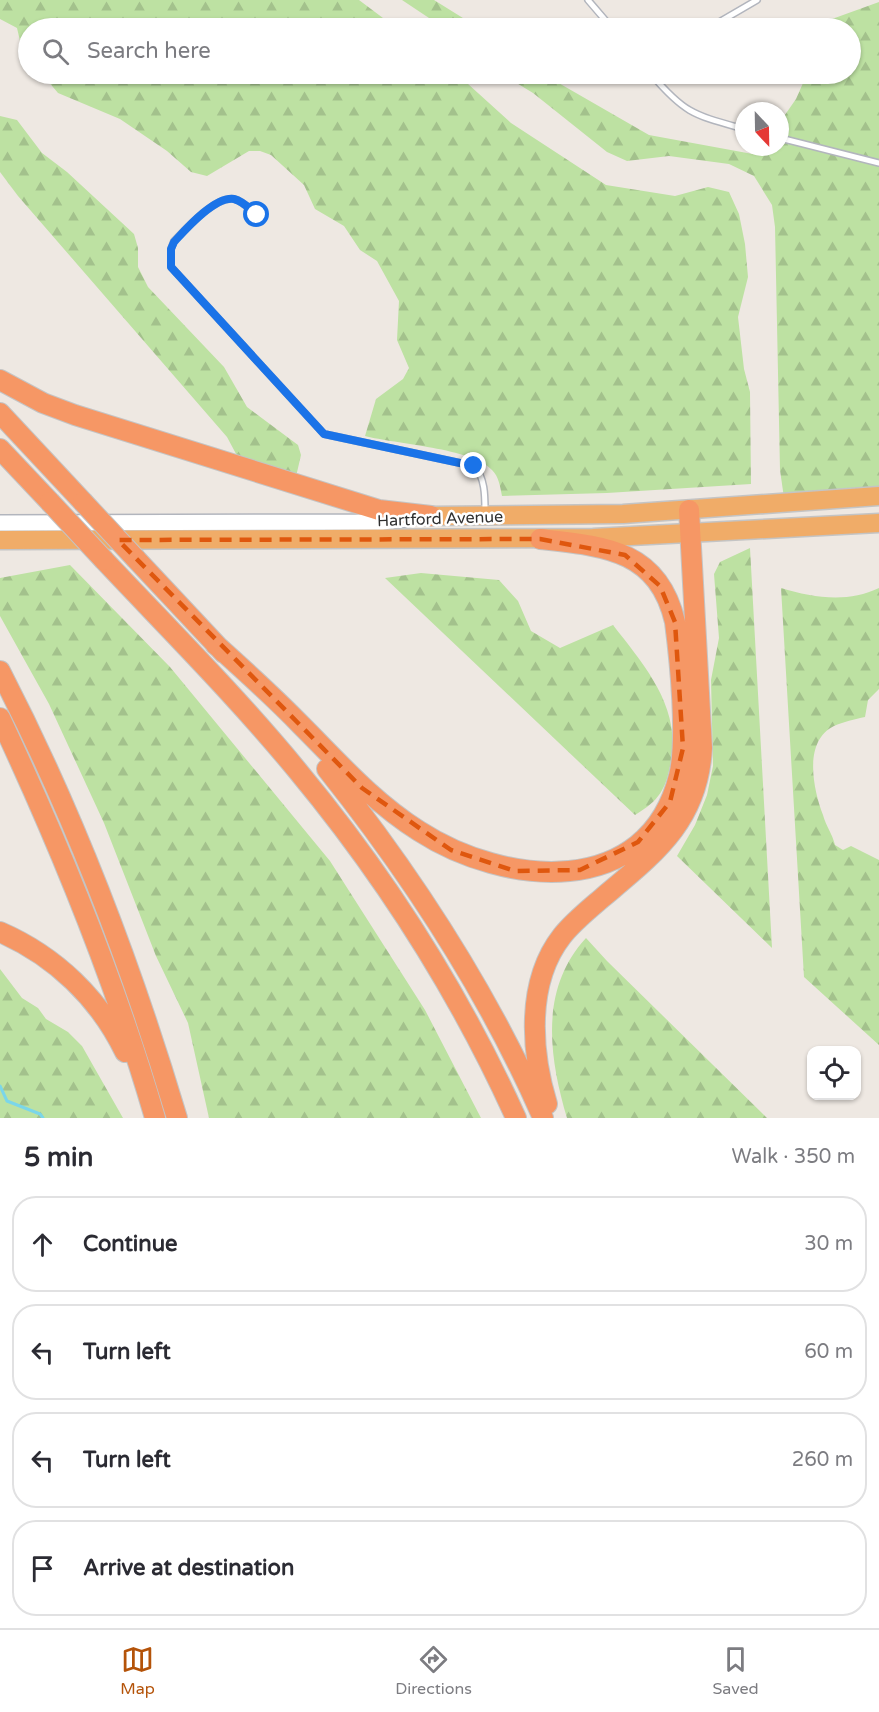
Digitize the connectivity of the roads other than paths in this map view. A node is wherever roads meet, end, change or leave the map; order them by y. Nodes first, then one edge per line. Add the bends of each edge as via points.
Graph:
1 (588, 0) edge
2 (757, 0) edge
3 (603, 18) edge
4 (726, 18) edge
5 (660, 84) edge
6 (735, 126) edge
7 (789, 140) edge
8 (879, 163) edge
9 (257, 215) dead end
10 (0, 380) edge
11 (0, 413) edge
12 (0, 449) edge
13 (879, 496) edge
14 (689, 510) junction
15 (431, 516) junction
16 (486, 516) junction
17 (0, 523) edge
18 (879, 523) edge
19 (691, 534) junction
20 (540, 539) junction
21 (0, 540) edge
22 (215, 644) junction
23 (0, 671) edge
24 (0, 718) edge
25 (0, 932) edge
26 (151, 1118) edge
27 (155, 1118) edge
28 (177, 1118) edge
29 (516, 1118) edge
30 (543, 1118) edge
31 (551, 1118) edge

1 - 3 lane
2 - 4 lane
5 - 6 lane via 690,113
7 - 8 lane
9 - 16 lane via 236,200 214,204 174,242 171,267 324,434 474,466 483,483
10 - 15 highway via 67,412 304,488 390,513
11 - 22 highway, bridge
12 - 29 highway, bridge via 273,741 362,852 421,939
13 - 14 highway, Hartford Avenue
14 - 16 highway, Hartford Avenue
14 - 19 highway
15 - 16 highway, Hartford Avenue
15 - 17 main road, Hartford Avenue via 382,522
18 - 19 highway, Hartford Avenue
19 - 20 highway, Hartford Avenue
19 - 31 highway via 702,748 698,780 687,810 671,836 573,923 550,955 540,986 535,1028 537,1060
20 - 21 highway, Hartford Avenue
20 - 22 highway via 600,546 634,559 660,585 675,622 682,748 676,784 665,810 644,837 597,865 562,872 515,871 468,857 427,837 362,788
22 - 30 highway via 312,750 404,870 478,988
23 - 28 highway via 95,881
24 - 27 highway via 84,910
25 - 26 highway via 40,954 91,999 121,1042

